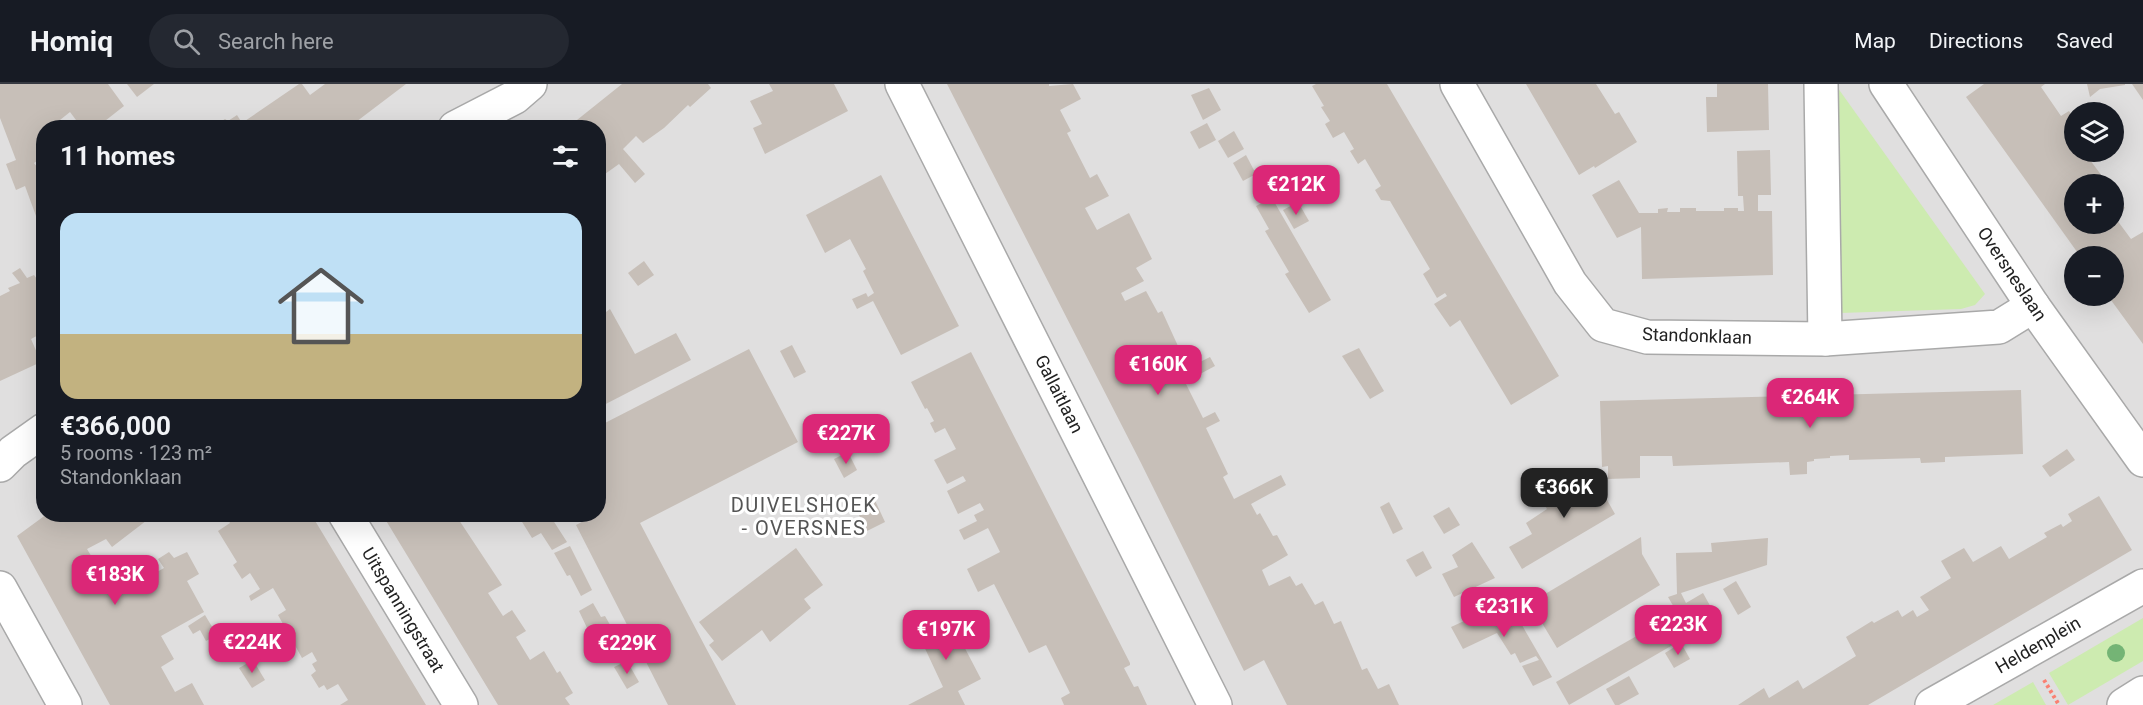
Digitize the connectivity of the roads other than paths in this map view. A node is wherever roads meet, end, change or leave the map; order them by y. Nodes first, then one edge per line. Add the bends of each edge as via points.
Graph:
1 (530, 84) edge
2 (902, 84) edge
3 (1457, 84) edge
4 (1821, 84) edge
5 (1886, 84) edge
6 (470, 120) edge
7 (2033, 306) junction
8 (1825, 339) junction
9 (36, 436) edge
10 (2143, 460) edge
11 (0, 465) edge
12 (350, 522) edge
13 (2143, 586) edge
14 (0, 588) edge
15 (2143, 693) edge
16 (65, 705) edge
17 (461, 705) edge
18 (1215, 705) edge
19 (1932, 705) edge
20 (2124, 705) edge

1 - 6 street via 515,97
2 - 18 street, Gallaitlaan
3 - 8 street, Standonklaan via 1570,283 1603,325 1647,337
4 - 8 street
5 - 7 street, Oversneslaan
7 - 8 street, Standonklaan via 1999,327
7 - 10 street, Oversneslaan
9 - 11 street
12 - 17 street, Uitspanningstraat
13 - 19 street, Heldenplein
14 - 16 street
15 - 20 street

